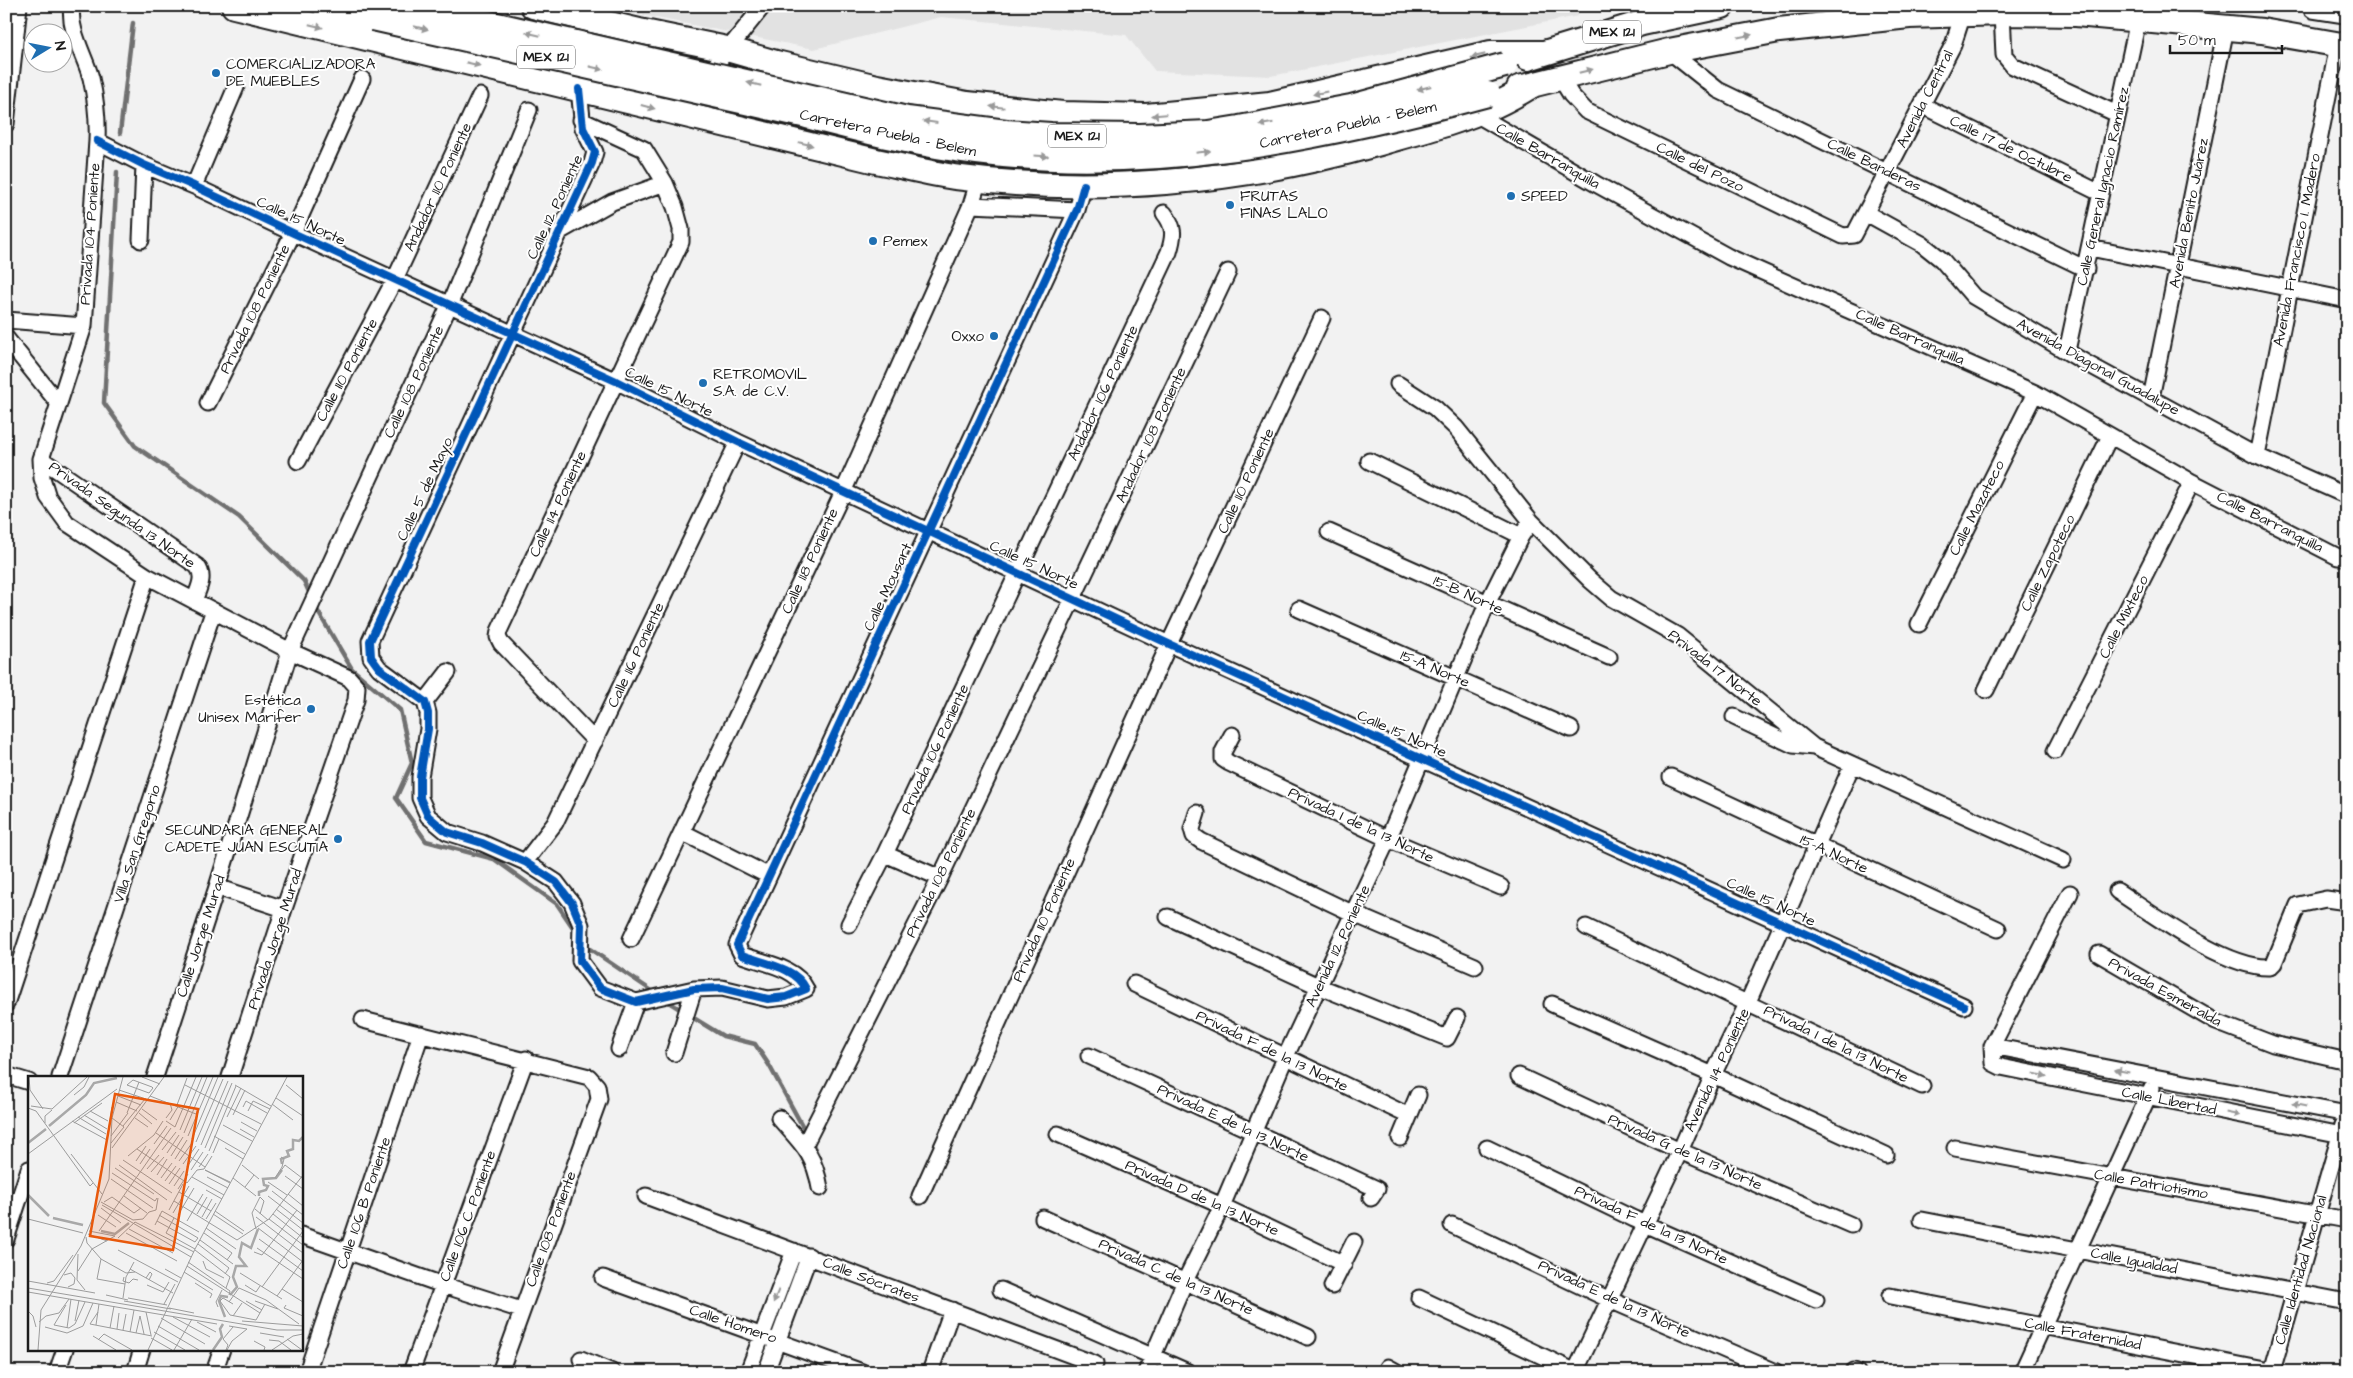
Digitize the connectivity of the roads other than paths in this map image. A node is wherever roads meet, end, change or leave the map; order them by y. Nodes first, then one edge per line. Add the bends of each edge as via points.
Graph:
1 (19, 6) edge
2 (72, 6) edge
3 (234, 6) edge
4 (325, 6) edge
5 (414, 6) edge
6 (533, 6) edge
7 (762, 6) edge
8 (1722, 6) edge
9 (2315, 6) edge
10 (2347, 11) edge
11 (2002, 13) junction
12 (1963, 14) junction
13 (2138, 20) junction
14 (2226, 28) junction
15 (639, 31) junction
16 (2343, 46) edge
17 (727, 49) junction
18 (1670, 51) junction
19 (1544, 53) junction
20 (801, 69) junction
21 (1560, 77) junction
22 (362, 79) dead end
23 (1535, 84) junction
24 (236, 87) dead end
25 (579, 89) junction
26 (480, 96) dead end
27 (613, 97) junction
28 (1922, 105) junction
29 (529, 110) dead end
30 (677, 113) junction
31 (1474, 113) junction
32 (2117, 114) junction
33 (581, 120) junction
34 (6, 124) edge
35 (777, 137) junction
36 (98, 141) junction
37 (144, 165) junction
38 (1888, 172) junction
39 (978, 179) junction
40 (664, 183) junction
41 (1084, 184) junction
42 (194, 186) junction
43 (2100, 193) junction
44 (971, 205) junction
45 (1077, 210) junction
46 (1164, 213) dead end
47 (1866, 214) junction
48 (559, 232) junction
49 (293, 233) junction
50 (1854, 235) joint
51 (141, 240) dead end
52 (2090, 248) junction
53 (2178, 266) junction
54 (2086, 269) junction
55 (1228, 272) dead end
56 (395, 279) junction
57 (2289, 289) junction
58 (2347, 300) edge
59 (449, 306) junction
60 (1322, 318) dead end
61 (6, 320) edge
62 (84, 326) junction
63 (511, 333) junction
64 (6, 338) edge
65 (2066, 351) junction
66 (616, 381) junction
67 (1398, 384) dead end
68 (2035, 393) junction
69 (2151, 398) junction
70 (208, 403) dead end
71 (59, 404) junction
72 (2110, 436) junction
73 (738, 442) junction
74 (2257, 456) junction
75 (41, 459) junction
76 (298, 461) dead end
77 (1369, 461) dead end
78 (2192, 482) junction
79 (844, 490) junction
80 (2347, 496) edge
81 (1532, 521) junction
82 (928, 531) junction
83 (1329, 532) dead end
84 (1522, 536) junction
85 (2347, 557) edge
86 (1018, 573) junction
87 (147, 576) junction
88 (1074, 599) junction
89 (194, 601) junction
90 (1487, 604) junction
91 (1299, 609) dead end
92 (213, 612) junction
93 (1919, 624) dead end
94 (1169, 644) junction
95 (290, 651) junction
96 (1608, 657) dead end
97 (448, 672) dead end
98 (1458, 678) junction
99 (1986, 690) dead end
100 (424, 702) junction
101 (1734, 718) dead end
102 (1571, 729) dead end
103 (1232, 735) dead end
104 (595, 741) junction
105 (1814, 748) junction
106 (2055, 751) dead end
107 (1421, 757) junction
108 (1852, 766) junction
109 (1671, 777) dead end
110 (1197, 813) dead end
111 (682, 832) junction
112 (1388, 839) junction
113 (1818, 846) junction
114 (885, 854) junction
115 (2063, 860) dead end
116 (525, 862) junction
117 (769, 876) junction
118 (940, 878) junction
119 (217, 887) junction
120 (1501, 887) dead end
121 (2117, 891) dead end
122 (2070, 893) dead end
123 (2347, 902) edge
124 (284, 909) junction
125 (1354, 914) junction
126 (1168, 916) dead end
127 (1783, 923) junction
128 (849, 924) dead end
129 (1586, 927) dead end
130 (1998, 929) dead end
131 (631, 939) dead end
132 (2100, 954) dead end
133 (1475, 966) dead end
134 (1134, 984) dead end
135 (1318, 986) junction
136 (694, 989) junction
137 (636, 1002) junction
138 (1748, 1002) junction
139 (6, 1004) edge
140 (1552, 1004) dead end
141 (1964, 1006) dead end
142 (1457, 1018) dead end
143 (363, 1020) dead end
144 (421, 1034) junction
145 (1992, 1046) junction
146 (619, 1049) dead end
147 (674, 1053) dead end
148 (1089, 1056) dead end
149 (1285, 1058) junction
150 (526, 1060) junction
151 (2347, 1061) edge
152 (6, 1075) edge
153 (1712, 1075) junction
154 (60, 1076) edge
155 (155, 1076) edge
156 (230, 1076) edge
157 (1519, 1076) dead end
158 (2157, 1078) junction
159 (28, 1082) edge
160 (1922, 1086) dead end
161 (1418, 1095) dead end
162 (2148, 1097) junction
163 (2346, 1113) edge
164 (1409, 1116) junction
165 (779, 1118) dead end
166 (1253, 1133) junction
167 (1058, 1134) dead end
168 (2343, 1135) edge
169 (1400, 1138) dead end
170 (804, 1146) junction
171 (1487, 1148) dead end
172 (1955, 1148) dead end
173 (1680, 1151) junction
174 (1886, 1155) dead end
175 (28, 1172) edge
176 (2111, 1177) junction
177 (820, 1188) dead end
178 (1374, 1194) dead end
179 (646, 1196) dead end
180 (920, 1196) dead end
181 (1222, 1206) junction
182 (2317, 1215) junction
183 (1043, 1218) dead end
184 (1922, 1220) dead end
185 (2347, 1220) edge
186 (1645, 1224) junction
187 (1452, 1225) dead end
188 (1852, 1225) dead end
189 (302, 1235) edge
190 (6, 1238) edge
191 (1354, 1242) dead end
192 (2078, 1250) junction
193 (347, 1251) junction
194 (794, 1251) junction
195 (810, 1256) junction
196 (1344, 1264) junction
197 (603, 1278) dead end
198 (1185, 1281) junction
199 (443, 1285) junction
200 (1332, 1286) dead end
201 (1001, 1290) dead end
202 (2295, 1292) junction
203 (1890, 1296) dead end
204 (1420, 1298) dead end
205 (1610, 1300) junction
206 (1816, 1300) dead end
207 (2347, 1302) edge
208 (521, 1310) junction
209 (952, 1310) junction
210 (2043, 1326) junction
211 (761, 1334) junction
212 (1308, 1337) dead end
213 (779, 1340) junction
214 (65, 1350) edge
215 (142, 1350) edge
216 (222, 1350) edge
217 (1153, 1358) junction
218 (581, 1359) dead end
219 (1095, 1364) dead end
220 (2236, 1368) edge
221 (58, 1372) edge
222 (135, 1372) edge
223 (214, 1372) edge
224 (307, 1372) edge
225 (411, 1372) edge
226 (500, 1372) edge
227 (612, 1372) edge
228 (748, 1372) edge
229 (766, 1372) edge
230 (862, 1372) edge
231 (930, 1372) edge
232 (1146, 1372) edge
233 (1188, 1372) edge
234 (1576, 1372) edge
235 (1776, 1372) edge
236 (2022, 1372) edge
237 (2274, 1372) edge

1 - 34 street
2 - 36 street, Privada 104 Poniente via 78,44 98,110
3 -> 25 main road
4 -> 23 main road, Carretera Puebla - Belem / MEX 121, bridge via 872,132 987,153 1087,160 1212,151 1315,136
19 -> 5 main road, Carretera Puebla - Belem / MEX 121, bridge via 1351,107 1239,128 1140,136 1051,135 907,118
6 - 15 main road
7 - 17 street
8 - 19 main road, Carretera Puebla - Belem / MEX 121 via 1642,23
9 - 10 main road
11 - 12 main road, Carretera Puebla - Belem / MEX 121
11 - 13 main road, Carretera Puebla - Belem / MEX 121 via 2076,14
11 - 32 street via 2004,55 2013,66
18 -> 12 main road, Carretera Puebla - Belem / MEX 121 via 1842,22
12 - 28 street, Avenida Central via 1953,45
13 - 14 main road, Carretera Puebla - Belem / MEX 121
13 - 32 street, Calle General Ignacio Ramírez
14 - 16 main road, Carretera Puebla - Belem / MEX 121 via 2262,31
14 - 53 street, Avenida Benito Juárez
15 - 17 main road
15 - 27 main road via 633,73 626,86
16 - 57 street, Avenida Francisco I. Madero
17 - 20 main road
17 - 30 street
21 -> 18 main road, Carretera Puebla - Belem / MEX 121
18 - 38 street, Calle Banderas via 1718,90
19 -> 20 main road via 1490,53 1270,104 1146,116 1063,114 967,104
20 - 35 main road via 777,95 774,105
21 - 23 main road, Carretera Puebla - Belem / MEX 121
21 - 50 street, Calle del Pozo via 1586,111 1843,236
22 - 49 street, Privada 108 Poniente
23 - 31 main road
24 - 42 street
25 - 27 main road
25 - 33 street, Calle 112 Poniente
26 - 56 street, Andador 110 Poniente
27 -> 30 main road
28 - 38 street, Avenida Central
28 - 43 street, Calle 17 de Octubre
29 - 59 street, Calle 108 Poniente
30 - 35 main road
31 - 41 main road via 1329,158 1189,181
31 - 68 street, Calle Barranquilla via 1729,257
32 - 43 street, Calle General Ignacio Ramírez
33 - 40 street via 644,149
33 - 48 street, Calle 112 Poniente via 595,152
35 -> 39 main road via 876,161
36 - 37 street, Calle 15 Norte
36 - 62 street, Privada 104 Poniente
37 - 42 street, Calle 15 Norte
37 - 51 street
38 - 47 street, Avenida Central
38 - 54 street, Calle Banderas
39 - 41 main road
39 - 44 street, Calle 118 Poniente
40 - 48 street via 612,202
40 - 66 street, Calle 114 Poniente via 675,207 681,242
41 - 45 street, Calle Mousart
42 - 49 street, Calle 15 Norte
43 - 52 street, Calle General Ignacio Ramírez
44 - 45 street
44 - 79 street, Calle 118 Poniente
45 - 82 street, Calle Mousart
46 - 86 street, Andador 106 Poniente via 1173,224 1174,238 1169,252
47 - 50 street, Avenida Central
47 - 65 street, Avenida Diagonal Guadalupe via 1922,244 1942,260 1973,296
48 - 63 street, Calle 112 Poniente
49 - 56 street, Calle 15 Norte
49 - 70 street, Privada 108 Poniente
52 - 53 street
52 - 54 street, Calle General Ignacio Ramírez
53 - 57 street
53 - 69 street, Avenida Benito Juárez
54 - 65 street, Calle General Ignacio Ramírez
55 - 88 street, Andador 108 Poniente
56 - 59 street, Calle 15 Norte
56 - 76 street, Calle 110 Poniente
57 - 58 street
57 - 74 street, Avenida Francisco I. Madero
59 - 63 street, Calle 15 Norte
59 - 95 street, Calle 108 Poniente
60 - 94 street, Calle 110 Poniente
61 - 62 street
62 - 71 street, Privada 104 Poniente
63 - 66 street, Calle 15 Norte
63 - 100 street, Calle 5 de Mayo via 370,640 371,657 379,668
64 - 71 street
65 - 69 street, Avenida Diagonal Guadalupe
66 - 73 street, Calle 15 Norte
66 - 104 street, Calle 114 Poniente via 498,637
67 - 81 street, Privada 17 Norte via 1435,408 1456,428
68 - 72 street, Calle Barranquilla
68 - 93 street, Calle Mazateco
69 - 74 street, Avenida Diagonal Guadalupe
71 - 75 street, Privada 104 Poniente
72 - 78 street, Calle Barranquilla
72 - 99 street, Calle Zapoteco
73 - 79 street, Calle 15 Norte
73 - 104 street, Calle 116 Poniente
74 - 80 street, Avenida Diagonal Guadalupe
75 - 87 street via 48,497 67,522
75 - 89 street, Privada Segunda 13 Norte via 197,566 202,572
77 - 84 street
78 - 85 street, Calle Barranquilla via 2338,557
78 - 106 street, Calle Mixteco
79 - 82 street, Calle 15 Norte
79 - 111 street, Calle 118 Poniente
81 - 84 street, Avenida 112 Poniente
81 - 105 street, Privada 17 Norte via 1611,598 1678,636
82 - 86 street, Calle 15 Norte
82 - 117 street, Calle Mousart
83 - 90 street, 15-B Norte
84 - 90 street, Avenida 112 Poniente
86 - 88 street, Calle 15 Norte
86 - 114 street, Privada 106 Poniente
87 - 89 street
87 - 139 street
88 - 94 street, Calle 15 Norte
88 - 118 street, Privada 108 Poniente
89 - 92 street
90 - 96 street, 15-B Norte
90 - 98 street, Avenida 112 Poniente
91 - 98 street, 15-A Norte
92 - 95 street
92 - 154 street, Villa San Gregorio
94 - 107 street, Calle 15 Norte
94 - 180 street, Privada 110 Poniente
95 - 119 street, Calle Jorge Murad
95 - 124 street, Privada Jorge Murad via 349,678 357,687 356,700
97 - 100 street
98 - 102 street, 15-A Norte
98 - 107 street, Avenida 112 Poniente
100 - 116 street via 428,730 420,798 428,816 447,832
101 - 105 street via 1793,745
103 - 112 street, Privada I de la 13 Norte via 1223,752 1223,759 1229,764
104 - 116 street, Calle 116 Poniente via 555,824
105 - 108 street, Privada 17 Norte
107 - 112 street, Avenida 112 Poniente
107 - 127 street, Calle 15 Norte
108 - 113 street, Avenida 114 Poniente
108 - 115 street, Privada 17 Norte
109 - 113 street, 15-A Norte
110 - 125 street via 1192,829 1194,836
111 - 117 street
111 - 131 street, Calle 118 Poniente
112 - 120 street, Privada I de la 13 Norte
112 - 125 street, Avenida 112 Poniente
113 - 127 street, Avenida 114 Poniente
113 - 130 street, 15-A Norte
114 - 118 street
114 - 128 street, Privada 106 Poniente
116 - 137 street via 556,882 572,902 580,925 580,961 600,988
117 - 136 street, Calle Mousart via 737,945 742,955 795,974 806,989 792,996 768,999 722,988
118 - 170 street, Privada 108 Poniente
119 - 124 street
119 - 155 street, Calle Jorge Murad
121 - 123 street via 2202,946 2256,968 2270,967 2274,963 2298,905 2326,899
122 - 145 street
124 - 156 street, Privada Jorge Murad
125 - 133 street
125 - 135 street, Avenida 112 Poniente
126 - 135 street
127 - 138 street, Avenida 114 Poniente
127 - 141 street, Calle 15 Norte
129 - 138 street, Privada I de la 13 Norte
132 - 151 street, Privada Esmeralda via 2216,1022 2273,1044
134 - 149 street, Privada F de la 13 Norte
135 - 142 street via 1447,1038
135 - 149 street, Avenida 112 Poniente
136 - 137 street
136 - 147 street
137 - 146 street
138 - 153 street, Avenida 114 Poniente
138 - 160 street, Privada I de la 13 Norte
140 - 153 street
143 - 144 street
144 - 150 street
144 - 193 street, Calle 106 B Poniente
158 -> 145 street, Calle Libertad
145 -> 162 street, Calle Libertad via 1993,1063 2001,1067
148 - 166 street, Privada E de la 13 Norte
149 - 164 street, Privada F de la 13 Norte
149 - 166 street, Avenida 112 Poniente
150 - 199 street, Calle 106 C Poniente
150 - 208 street, Calle 108 Poniente via 589,1077 597,1086 599,1099
152 - 159 street
153 - 173 street, Avenida 114 Poniente
153 - 174 street
157 - 173 street, Privada G de la 13 Norte
158 - 162 street
163 -> 158 street, Calle Libertad
161 - 164 street
162 -> 168 street, Calle Libertad
162 - 176 street
163 - 168 street, Calle Identidad Nacional
164 - 169 street
165 - 170 street
166 - 178 street, Privada E de la 13 Norte
166 - 181 street, Avenida 112 Poniente
167 - 181 street, Privada D de la 13 Norte
168 - 182 street, Calle Identidad Nacional
170 - 177 street via 816,1166
171 - 186 street, Privada F de la 13 Norte
172 - 176 street, Calle Patriotismo
173 - 186 street, Avenida 114 Poniente
173 - 188 street, Privada G de la 13 Norte
175 - 190 street
176 - 182 street, Calle Patriotismo
176 - 192 street
179 - 194 street, Calle Sócrates
181 - 196 street, Privada D de la 13 Norte
181 - 198 street, Avenida 112 Poniente
182 - 185 street, Calle Patriotismo
182 - 202 street, Calle Identidad Nacional
183 - 198 street, Privada C de la 13 Norte
184 - 192 street, Calle Igualdad
186 - 205 street, Avenida 114 Poniente
186 - 206 street, Privada F de la 13 Norte
187 - 205 street, Privada E de la 13 Norte
189 - 193 street
191 - 196 street
192 - 202 street, Calle Igualdad
192 - 210 street
193 - 199 street
193 - 224 street, Calle 106 B Poniente
194 - 195 street, Calle Sócrates
194 -> 211 street
195 - 209 street, Calle Sócrates
195 - 213 street
196 - 200 street
197 - 211 street, Calle Homero
198 - 212 street, Privada C de la 13 Norte
198 - 217 street, Avenida 112 Poniente
199 - 208 street
199 - 225 street, Calle 106 C Poniente
201 - 217 street
202 - 207 street, Calle Igualdad
202 - 237 street, Calle Identidad Nacional
203 - 210 street, Calle Fraternidad
204 - 234 street
205 - 234 street, Avenida 114 Poniente
205 - 235 street, Privada E de la 13 Norte
208 - 226 street, Calle 108 Poniente
209 - 219 street, Calle Sócrates
209 - 231 street
210 - 220 street, Calle Fraternidad
210 - 236 street
211 - 213 street, Calle Homero
211 - 228 street
213 - 229 street
213 - 230 street, Calle Homero
214 - 221 street
215 - 222 street
216 - 223 street
217 - 232 street, Avenida 112 Poniente
217 - 233 street
218 - 227 street
220 - 237 street, Calle Fraternidad

